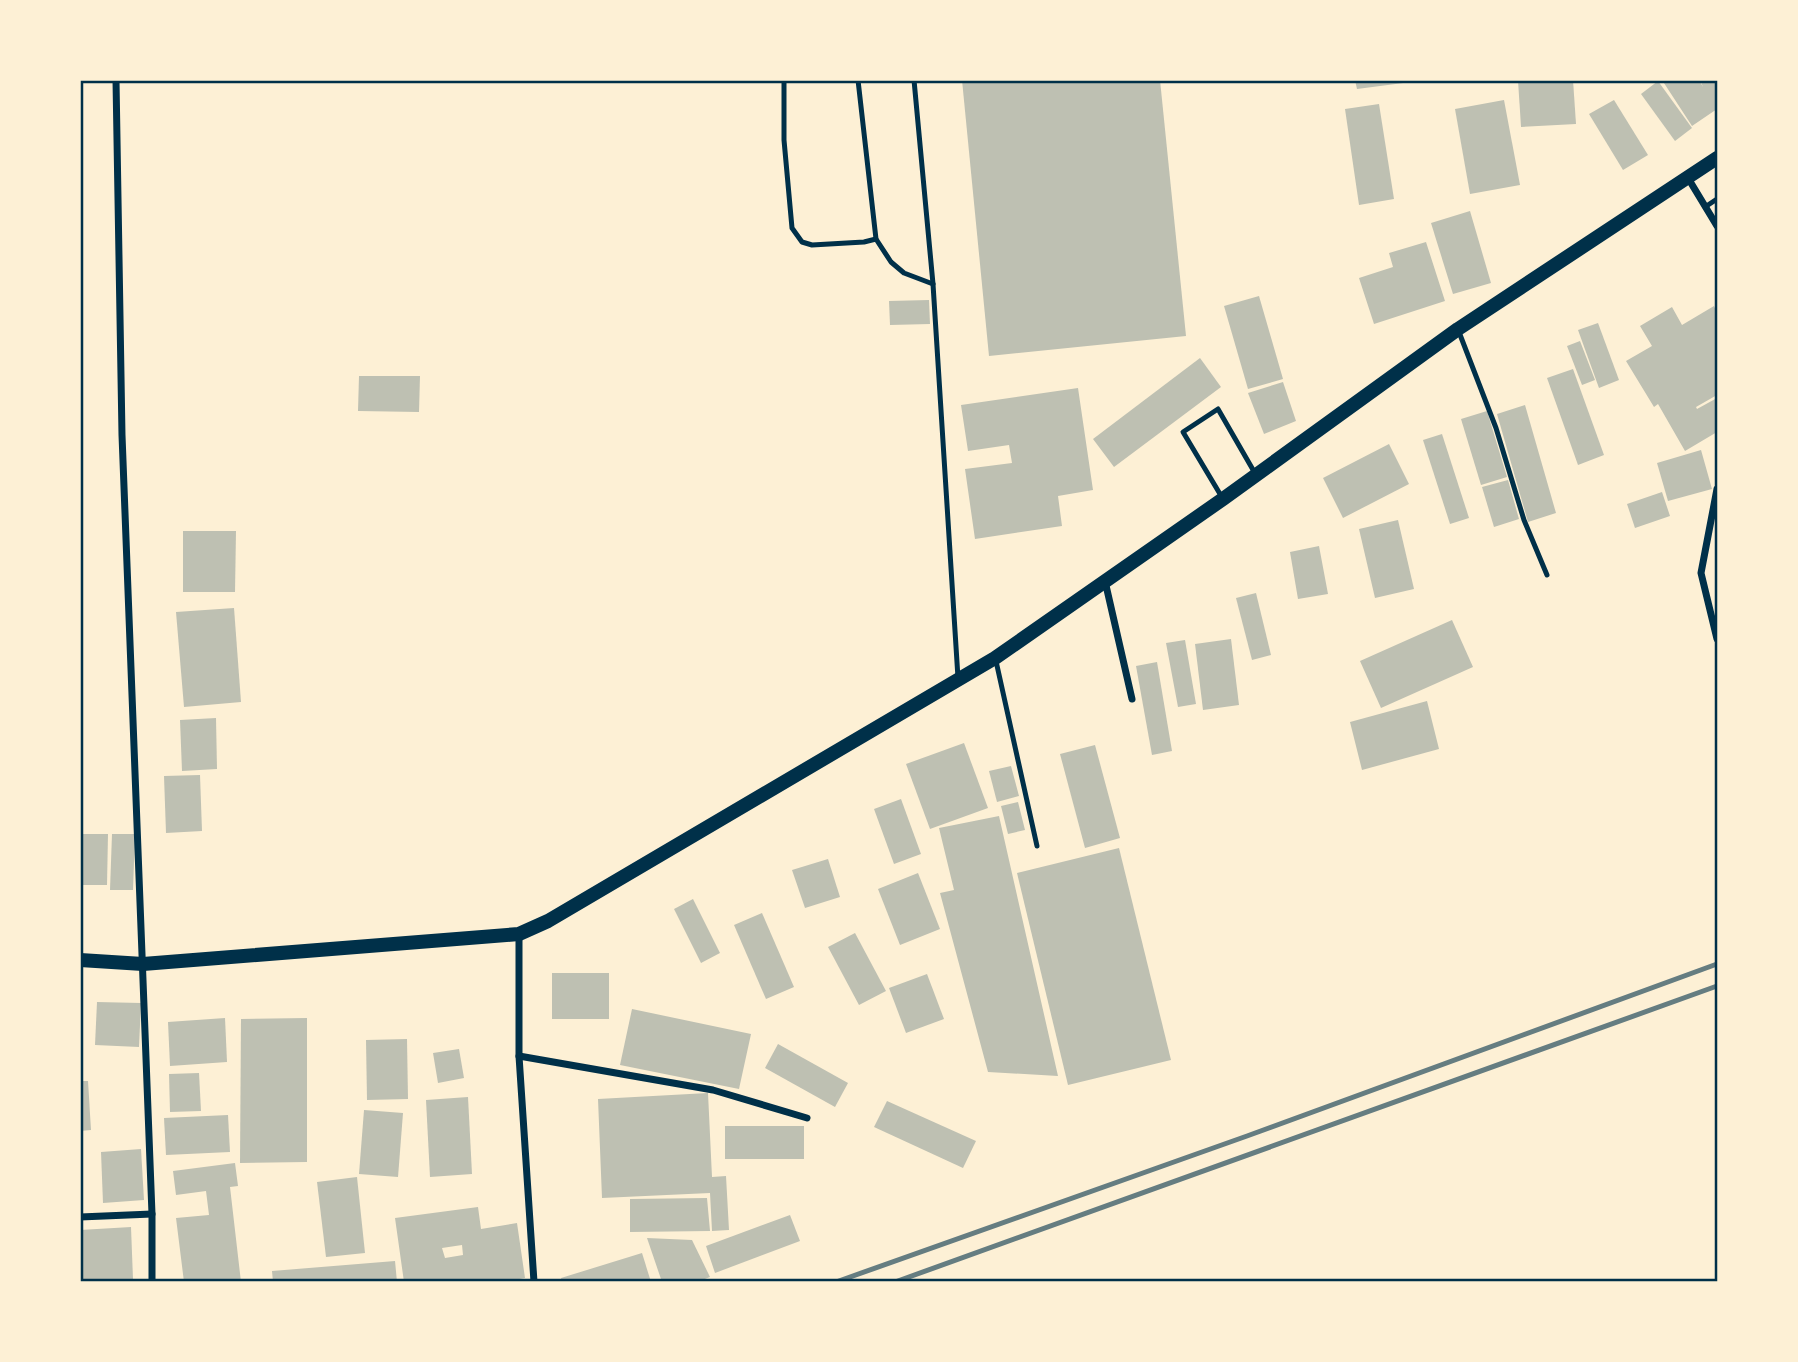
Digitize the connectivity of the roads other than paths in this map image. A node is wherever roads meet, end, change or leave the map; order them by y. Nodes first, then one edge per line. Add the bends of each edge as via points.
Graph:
1 (117, 80) edge
2 (784, 80) edge
3 (858, 80) edge
4 (914, 80) edge
5 (1717, 158) edge
6 (1688, 178) junction
7 (1717, 199) edge
8 (1705, 207) junction
9 (1717, 226) edge
10 (876, 239) junction
11 (933, 284) junction
12 (1458, 329) junction
13 (1256, 475) junction
14 (1717, 489) edge
15 (1223, 499) junction
16 (1547, 575) dead end
17 (1105, 581) junction
18 (1717, 639) edge
19 (995, 658) junction
20 (958, 681) junction
21 (1132, 698) dead end
22 (1037, 846) dead end
23 (519, 934) junction
24 (80, 960) edge
25 (143, 964) junction
26 (519, 1056) junction
27 (807, 1118) dead end
28 (152, 1214) junction
29 (80, 1217) edge
30 (152, 1282) edge
31 (534, 1282) edge

1 - 25 street via 122,435
2 - 10 lane via 792,228 802,242 812,244
3 - 10 lane
4 - 11 lane
5 - 6 main road
6 - 8 street
6 - 12 main road
7 - 8 lane
8 - 9 street
10 - 11 lane via 904,273
11 - 20 lane
12 - 13 main road
12 - 16 lane
13 - 15 main road
13 - 15 lane via 1218,409 1182,432
14 - 18 street via 1700,573
15 - 17 main road
17 - 19 main road
17 - 21 street
19 - 20 main road
19 - 22 lane
20 - 23 main road
23 - 25 main road
23 - 26 street
24 - 25 main road
25 - 28 street
26 - 27 street via 713,1090
26 - 31 street
28 - 29 street
28 - 30 street

